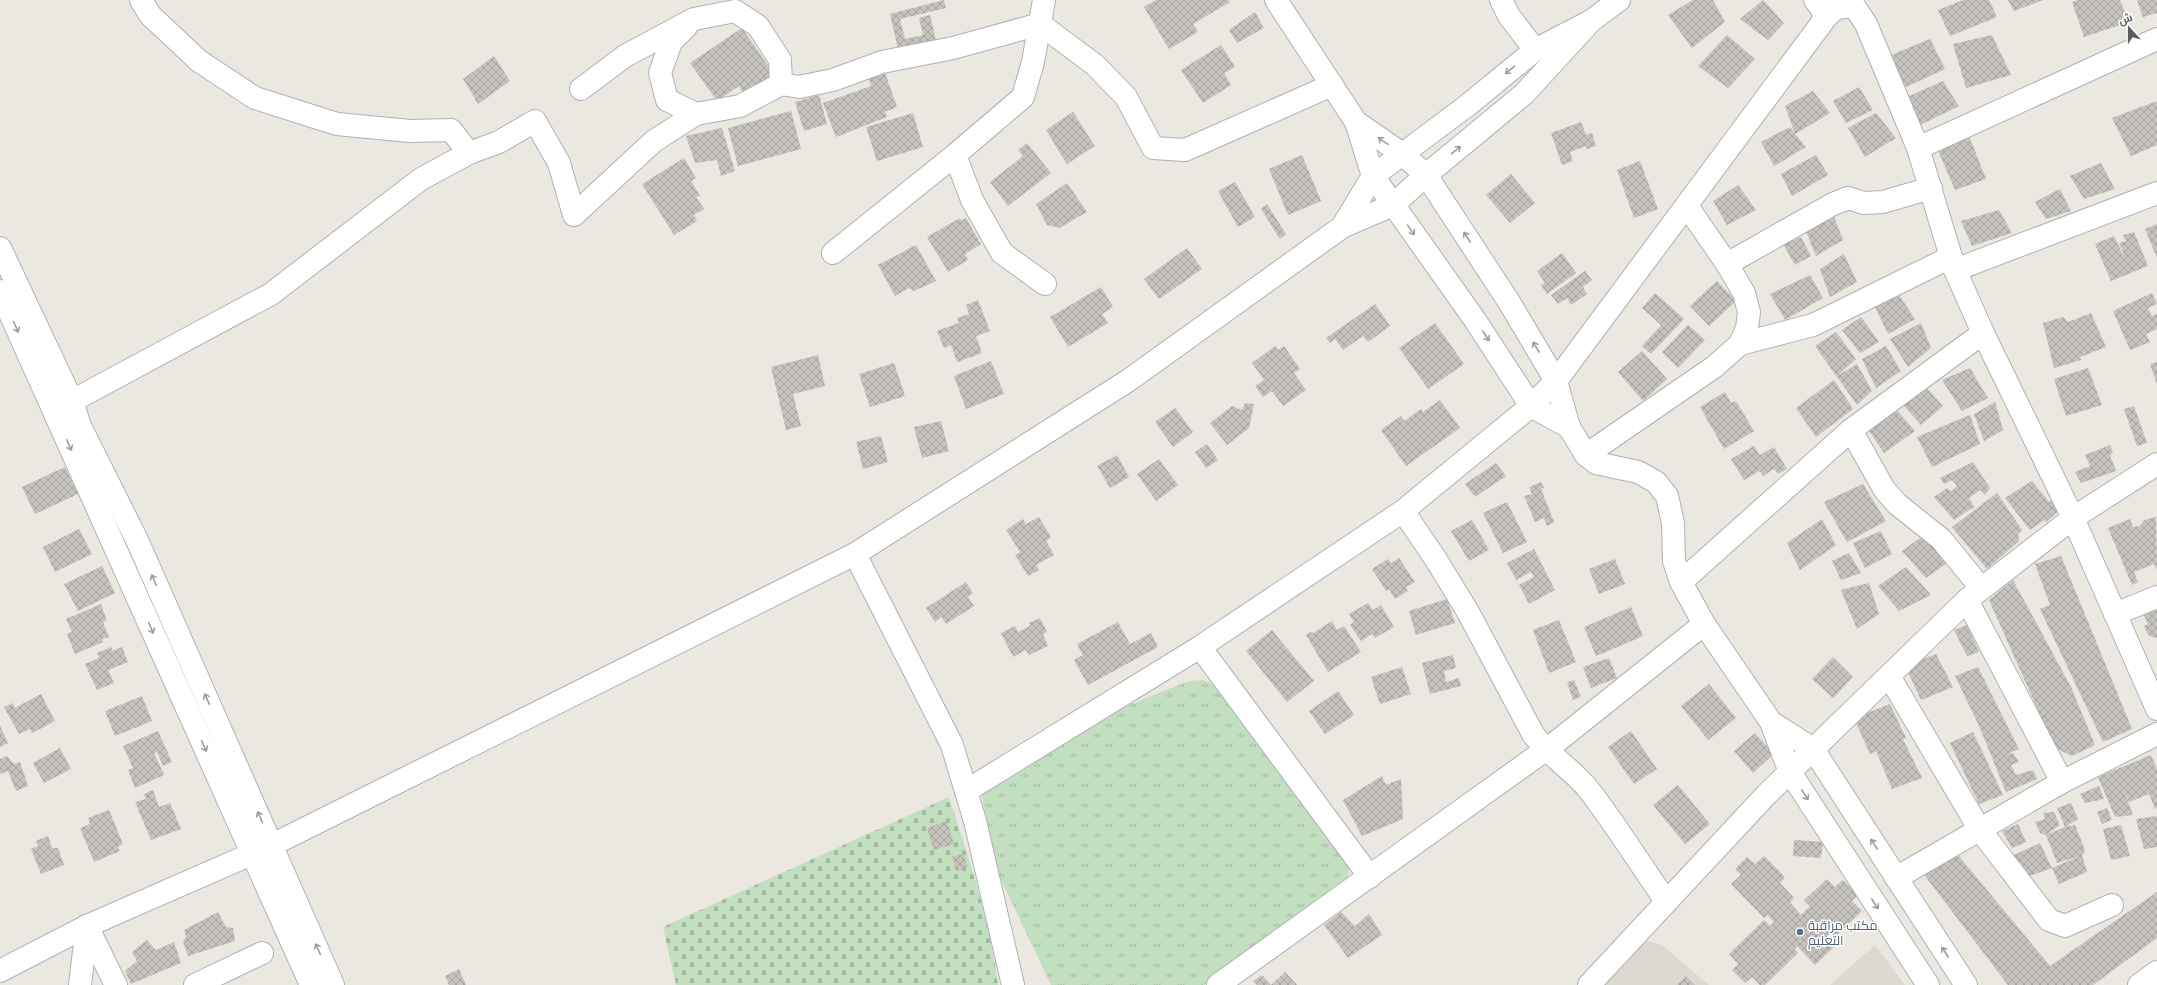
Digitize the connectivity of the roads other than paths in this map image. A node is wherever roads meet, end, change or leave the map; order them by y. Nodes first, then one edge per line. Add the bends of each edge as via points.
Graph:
1 (141, 0) edge
2 (1044, 0) edge
3 (1276, 0) edge
4 (1501, 0) edge
5 (1619, 0) edge
6 (1854, 3) edge
7 (730, 5) edge
8 (1821, 8) edge
9 (694, 19) junction
10 (1591, 21) junction
11 (1040, 24) junction
12 (2157, 39) edge
13 (1535, 50) junction
14 (781, 84) junction
15 (1332, 85) junction
16 (581, 89) dead end
17 (696, 114) junction
18 (1356, 122) junction
19 (1918, 148) junction
20 (469, 153) junction
21 (1401, 153) junction
22 (955, 155) junction
23 (1426, 175) junction
24 (1373, 176) junction
25 (1931, 188) junction
26 (2157, 193) edge
27 (1393, 205) junction
28 (1687, 206) junction
29 (1342, 227) junction
30 (0, 248) edge
31 (833, 252) dead end
32 (1727, 264) junction
33 (1953, 264) junction
34 (1045, 284) dead end
35 (0, 291) edge
36 (1983, 333) junction
37 (1740, 344) junction
38 (1556, 381) junction
39 (72, 401) junction
40 (1531, 406) junction
41 (1569, 427) junction
42 (1851, 430) junction
43 (1586, 455) junction
44 (2157, 464) edge
45 (1402, 511) junction
46 (2073, 518) junction
47 (855, 554) junction
48 (1681, 582) junction
49 (1974, 594) junction
50 (2157, 597) edge
51 (2115, 614) junction
52 (1704, 624) junction
53 (1200, 647) junction
54 (1889, 676) junction
55 (2157, 709) edge
56 (1771, 722) junction
57 (2157, 734) edge
58 (1813, 749) junction
59 (1544, 750) junction
60 (1790, 772) junction
61 (2062, 782) junction
62 (966, 791) junction
63 (1980, 830) junction
64 (272, 845) junction
65 (252, 854) junction
66 (1370, 877) junction
67 (1896, 878) junction
68 (1666, 901) junction
69 (2112, 905) dead end
70 (87, 926) junction
71 (262, 954) dead end
72 (0, 971) edge
73 (2157, 972) edge
74 (80, 985) edge
75 (116, 985) edge
76 (195, 985) edge
77 (311, 985) edge
78 (333, 985) edge
79 (1013, 985) edge
80 (1218, 985) edge
81 (1589, 985) edge
82 (1928, 985) edge
83 (1966, 985) edge
84 (2139, 985) edge

1 - 20 street via 150,15 199,62 255,98 337,124 410,131 451,130
2 - 11 street
3 - 15 street
4 - 13 street
5 - 10 street
6 - 8 street via 1836,8
6 - 19 street via 1866,24
7 - 9 street
7 - 14 street via 758,26 780,60
8 - 28 street
9 - 16 street via 625,56
9 - 17 street via 672,42 660,73 667,100
10 - 13 street
23 -> 10 street via 1524,94
11 - 14 street via 953,48 882,62 833,80 799,87
11 - 15 street via 1095,64 1126,97 1153,148 1184,150
11 - 22 street via 1023,97
12 - 19 street
13 -> 21 street via 1468,105
14 - 17 street via 740,106
15 - 18 street
17 - 20 street via 654,141 574,215 559,163 535,121 499,142
21 -> 18 street
18 - 24 street
19 - 25 street
20 - 39 street via 421,179 271,294
21 - 23 street
21 - 24 street
22 - 31 street
22 - 34 street via 972,200 1002,253
23 - 27 street
38 -> 23 street via 1509,302
24 - 27 street
24 - 29 street
25 - 32 street via 1883,202 1864,203 1848,198
25 - 33 street
26 - 33 street
27 - 29 street
27 -> 40 street via 1475,320
28 - 32 street
28 - 38 street
29 - 47 street via 1129,380
30 - 39 street
32 - 37 street via 1744,293 1749,312 1747,328
33 - 36 street
33 - 37 street via 1813,326
35 -> 65 street
36 - 42 street
36 - 46 street
37 - 43 street via 1714,368
38 - 40 street
38 - 41 street
64 -> 39 street via 137,540 80,426
40 - 41 street
40 - 45 street
41 - 43 street
42 - 48 street
42 - 49 street via 1889,494 1897,504 1940,539
43 - 48 street via 1596,463 1638,472 1656,482 1667,496 1673,523 1674,561
44 - 46 street
45 - 53 street
45 - 59 street via 1436,558
46 - 49 street
46 - 51 street
47 - 62 street via 952,745
47 - 64 street
48 - 52 street
49 - 54 street
49 - 61 street
50 - 51 street
51 - 55 street
52 - 56 street
52 - 59 street
53 - 62 street
53 - 66 street
54 - 58 street
54 - 63 street
56 - 58 street
56 - 60 street
57 - 61 street
58 - 60 street
67 -> 58 street
59 - 66 street
59 - 68 street via 1572,772 1588,790
60 - 68 street
60 -> 82 street
61 - 63 street
62 - 79 street
63 - 67 street
63 - 69 street via 2049,920 2065,926
64 - 65 street
78 -> 64 street
65 - 70 street
65 - 77 street
66 - 80 street
83 -> 67 street
68 - 81 street
70 - 72 street
70 - 74 street
70 - 75 street
71 - 76 street
73 - 84 street

